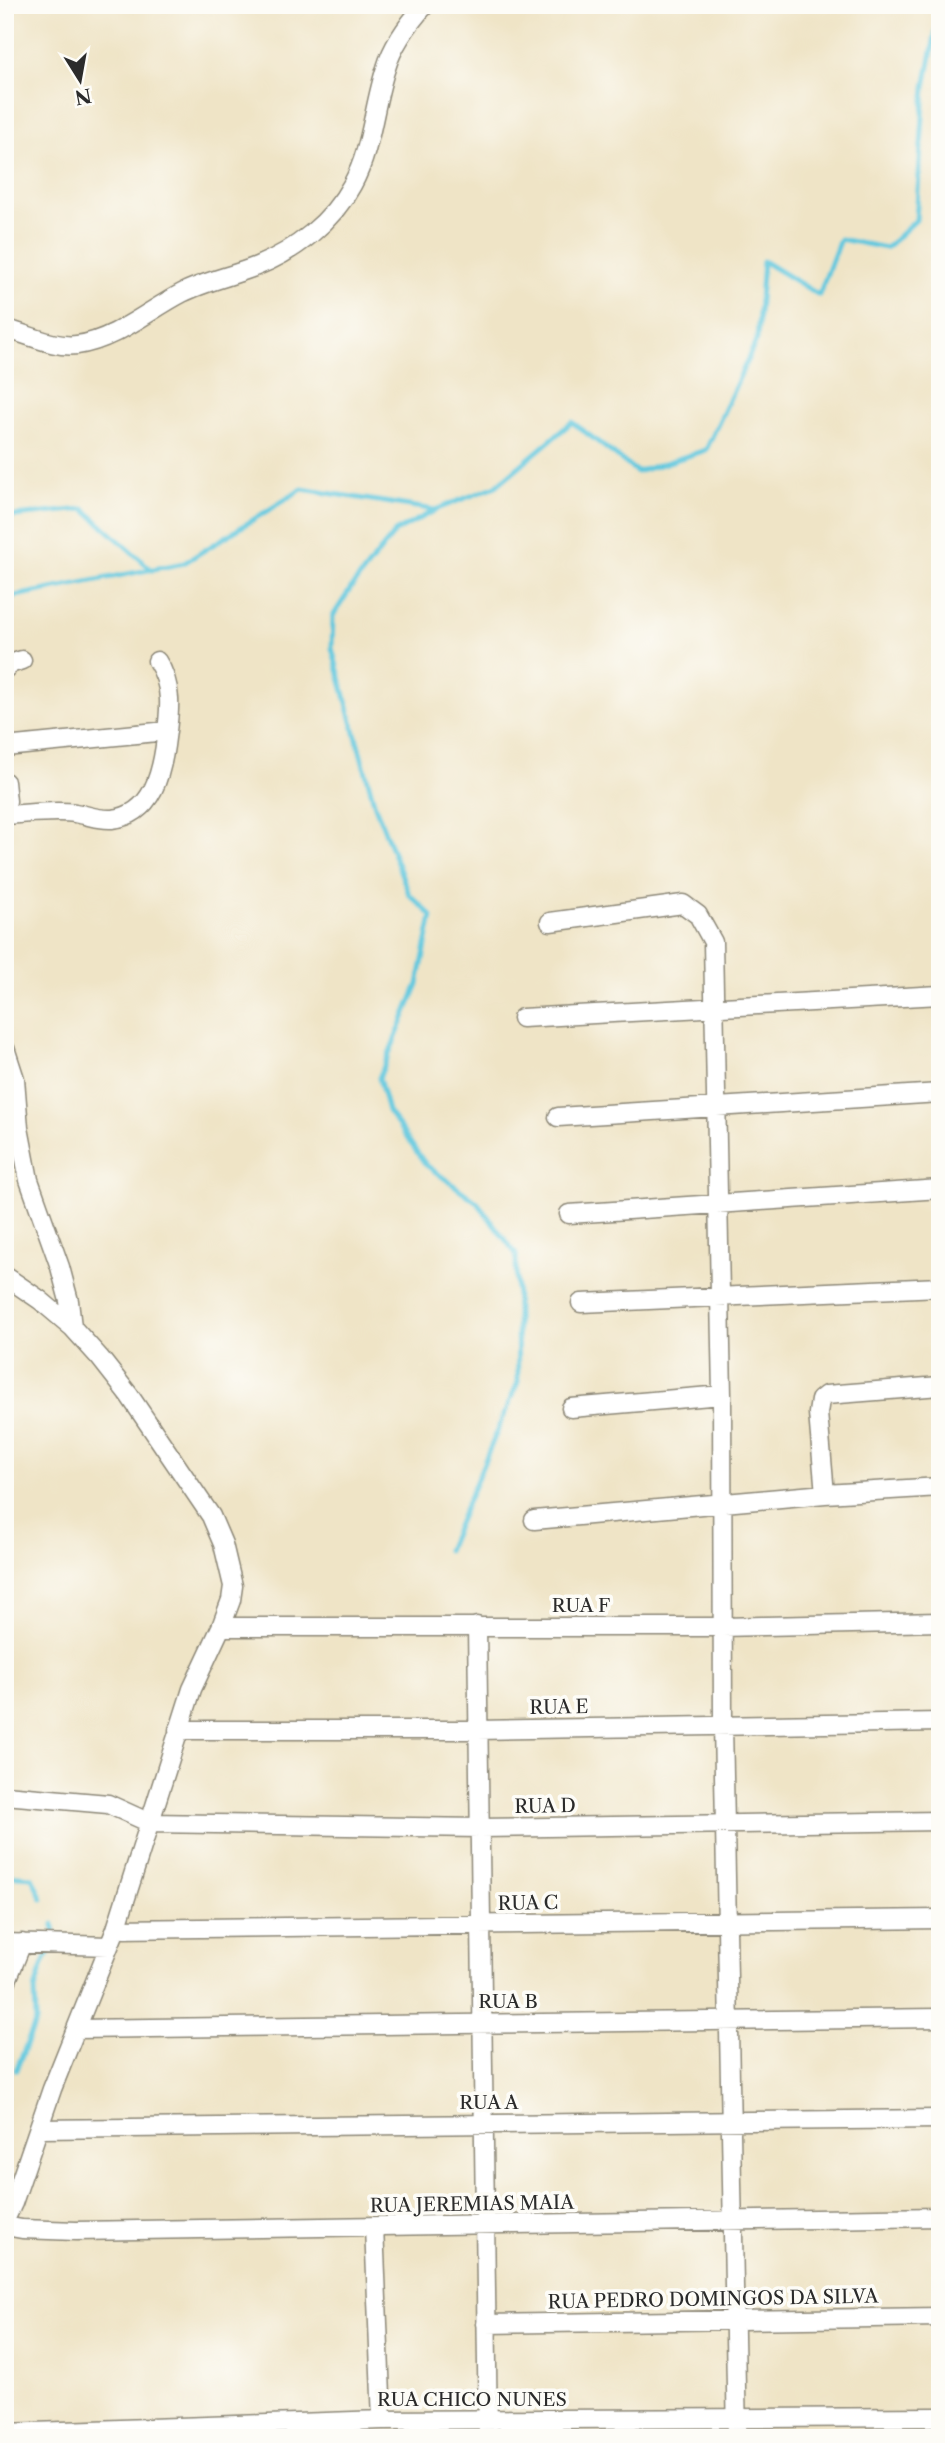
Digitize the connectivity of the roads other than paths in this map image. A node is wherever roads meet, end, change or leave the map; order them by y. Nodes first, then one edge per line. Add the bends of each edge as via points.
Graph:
1 (425, 5) edge
2 (5, 329) edge
3 (22, 660) dead end
4 (157, 661) dead end
5 (5, 669) edge
6 (167, 732) junction
7 (5, 747) edge
8 (5, 782) edge
9 (5, 809) edge
10 (5, 815) edge
11 (550, 922) dead end
12 (940, 995) edge
13 (715, 1007) junction
14 (522, 1018) dead end
15 (5, 1048) edge
16 (940, 1093) edge
17 (715, 1108) junction
18 (558, 1117) dead end
19 (940, 1189) edge
20 (717, 1205) junction
21 (569, 1214) dead end
22 (5, 1276) edge
23 (940, 1287) edge
24 (720, 1297) junction
25 (581, 1303) dead end
26 (72, 1327) junction
27 (940, 1386) edge
28 (722, 1395) junction
29 (571, 1408) dead end
30 (940, 1487) edge
31 (825, 1494) junction
32 (722, 1502) junction
33 (534, 1520) dead end
34 (940, 1622) edge
35 (477, 1626) junction
36 (221, 1627) junction
37 (723, 1627) junction
38 (940, 1722) edge
39 (723, 1724) junction
40 (178, 1730) junction
41 (478, 1730) junction
42 (5, 1795) edge
43 (940, 1821) edge
44 (150, 1823) junction
45 (726, 1824) junction
46 (480, 1828) junction
47 (940, 1919) edge
48 (727, 1922) junction
49 (482, 1924) junction
50 (112, 1937) junction
51 (14, 1943) edge
52 (5, 1985) edge
53 (940, 2018) edge
54 (484, 2022) junction
55 (729, 2022) junction
56 (76, 2029) junction
57 (940, 2119) edge
58 (485, 2123) junction
59 (731, 2123) junction
60 (39, 2129) junction
61 (940, 2217) edge
62 (5, 2220) edge
63 (734, 2220) junction
64 (484, 2225) junction
65 (5, 2226) edge
66 (374, 2227) junction
67 (940, 2317) edge
68 (736, 2319) junction
69 (486, 2324) junction
70 (940, 2417) edge
71 (737, 2418) junction
72 (382, 2420) junction
73 (488, 2429) edge
74 (5, 2433) edge
75 (737, 2438) edge

1 - 2 street via 408,25 386,68 352,185 304,240 278,257 183,292 90,342 53,343
3 - 5 street
4 - 6 street via 170,696
6 - 7 street
6 - 10 street via 160,776 145,802 130,814 109,819 74,813
8 - 9 street
11 - 13 street via 683,904 698,915 713,942
12 - 13 street
13 - 14 street
13 - 17 street
15 - 26 street via 15,1079 29,1180 60,1267
16 - 17 street
17 - 18 street
17 - 20 street
19 - 20 street
20 - 21 street
20 - 24 street
22 - 26 street
23 - 24 street
24 - 25 street
24 - 28 street
26 - 36 street via 129,1395 211,1516 233,1586
27 - 31 street via 826,1395 820,1400
28 - 29 street
28 - 32 street
30 - 31 street
31 - 32 street
32 - 33 street
32 - 37 street
34 - 37 street, RUA F
35 - 36 street, RUA F
35 - 37 street, RUA F
35 - 41 street
36 - 40 street
37 - 39 street
38 - 39 street, RUA E
39 - 41 street, RUA E
39 - 45 street
40 - 41 street, RUA E
40 - 44 street
41 - 46 street
42 - 44 street via 108,1804
43 - 45 street, RUA D
44 - 46 street, RUA D
44 - 50 street
45 - 46 street, RUA D
45 - 48 street
46 - 49 street
47 - 48 street, RUA C
48 - 49 street, RUA C
48 - 55 street
49 - 50 street, RUA C
49 - 54 street
50 - 51 street, RUA C
50 - 56 street
51 - 52 street
53 - 55 street, RUA B
54 - 55 street, RUA B
54 - 56 street, RUA B
54 - 58 street
55 - 59 street
56 - 60 street
57 - 59 street, RUA A
58 - 59 street, RUA A
58 - 60 street, RUA A
58 - 64 street
59 - 63 street
60 - 62 street
61 - 63 street, RUA JEREMIAS MAIA
63 - 64 street, RUA JEREMIAS MAIA
63 - 68 street
64 - 66 street, RUA JEREMIAS MAIA
64 - 69 street
65 - 66 street, RUA JEREMIAS MAIA via 76,2231
66 - 72 street
67 - 68 street, RUA PEDRO DOMINGOS DA SILVA
68 - 69 street, RUA PEDRO DOMINGOS DA SILVA
68 - 71 street
69 - 73 street
70 - 71 street, RUA CHICO NUNES
71 - 73 street, RUA CHICO NUNES
71 - 75 street
72 - 73 street, RUA CHICO NUNES
72 - 74 street, RUA CHICO NUNES

